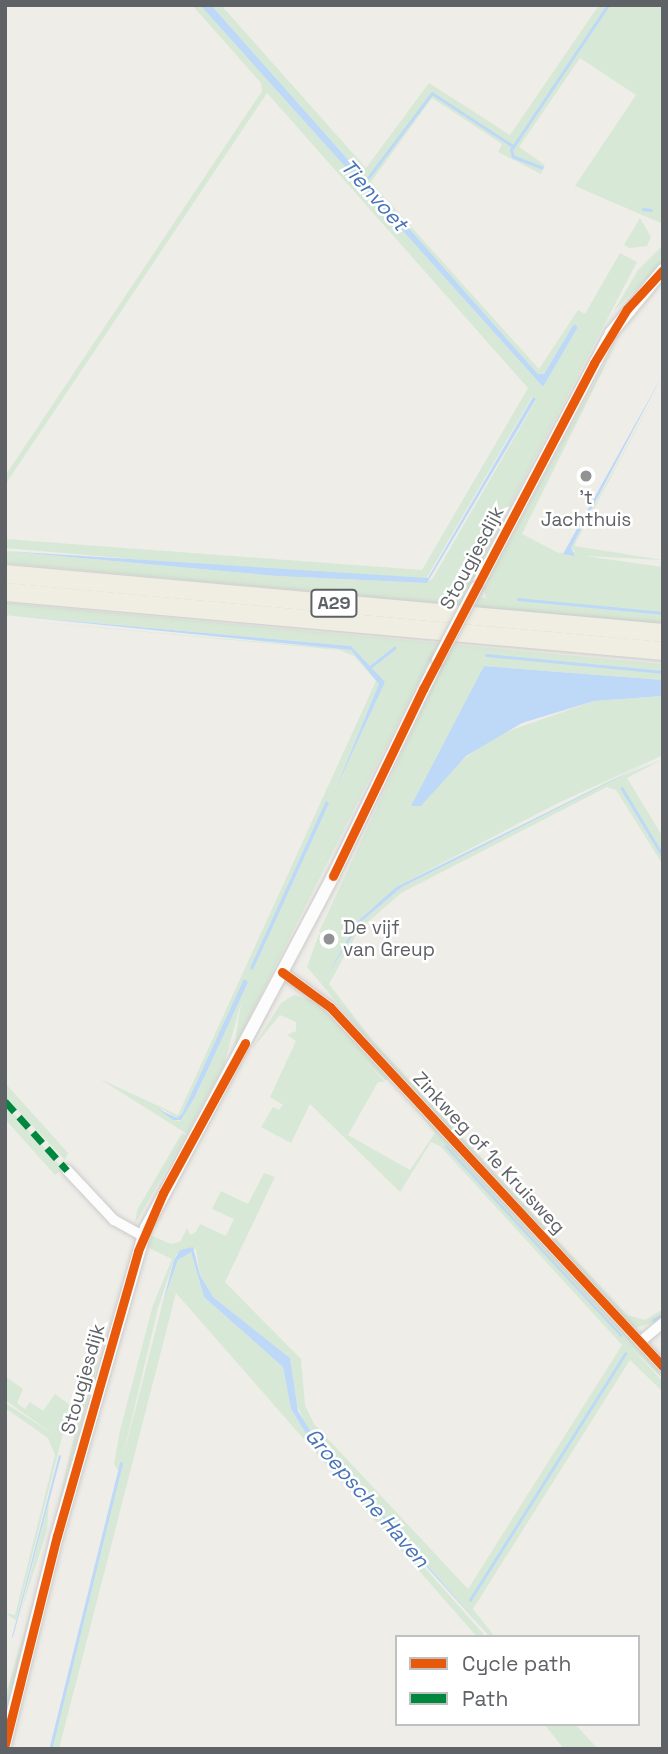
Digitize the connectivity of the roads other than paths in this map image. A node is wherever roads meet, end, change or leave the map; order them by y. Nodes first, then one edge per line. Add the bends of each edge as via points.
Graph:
1 (663, 271) edge
2 (5, 574) edge
3 (5, 593) edge
4 (663, 633) edge
5 (663, 652) edge
6 (282, 972) junction
7 (67, 1170) dead end
8 (144, 1236) junction
9 (663, 1323) edge
10 (640, 1342) junction
11 (663, 1367) edge
12 (5, 1744) edge

1 - 6 street, Stougjesdijk, bridge via 611,333 438,660
2 - 4 highway, A29
3 - 5 highway, A29
6 - 8 street, Stougjesdijk
6 - 10 street, Zinkweg of 1e Kruisweg via 330,1007
7 - 8 street via 114,1220
8 - 12 street, Stougjesdijk via 57,1536
9 - 10 street
10 - 11 street, Zinkweg of 1e Kruisweg

